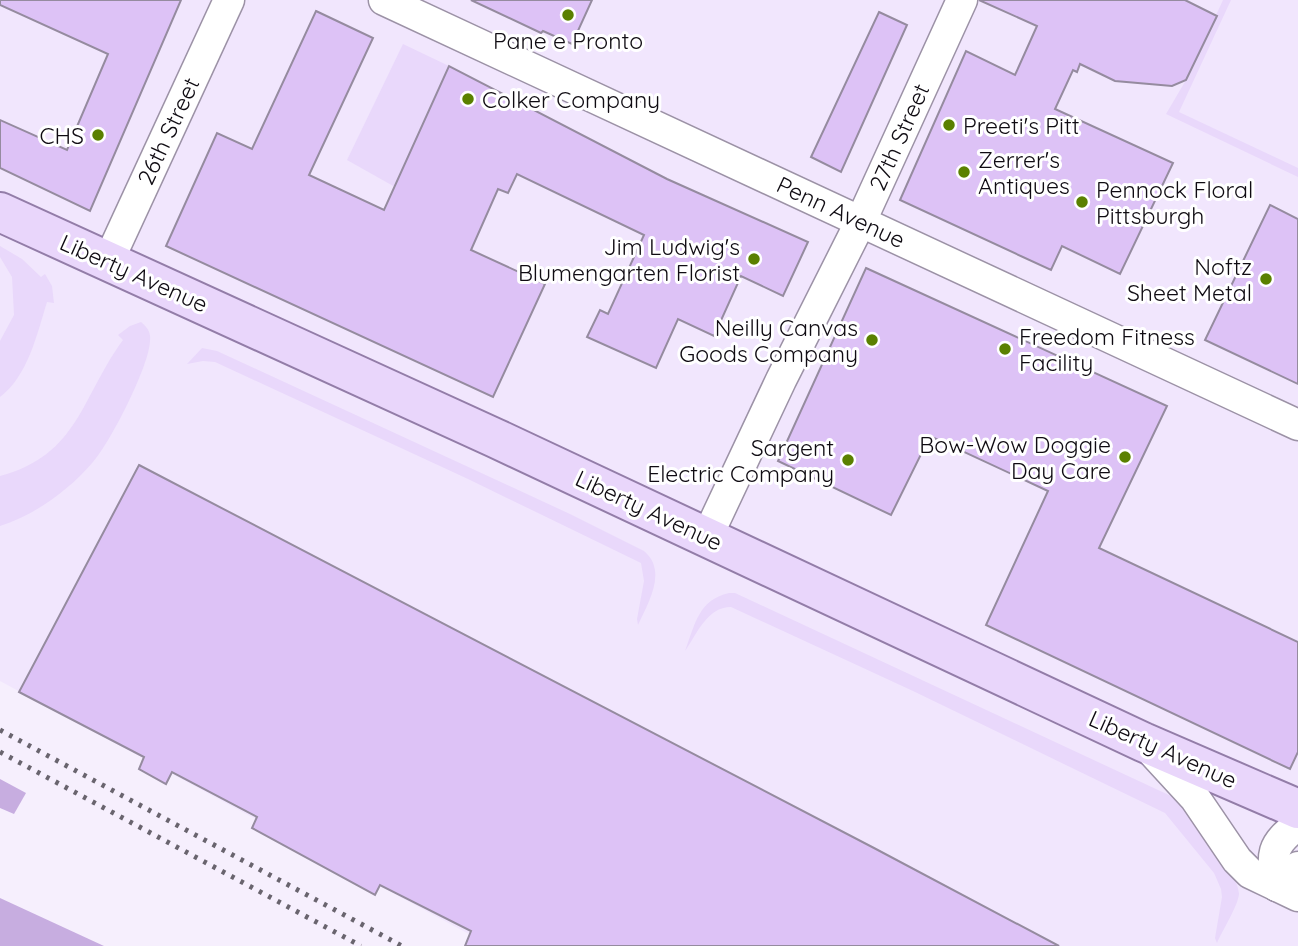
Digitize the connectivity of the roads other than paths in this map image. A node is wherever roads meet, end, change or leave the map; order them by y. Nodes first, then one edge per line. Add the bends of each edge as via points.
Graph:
1 (229, 0) edge
2 (384, 0) edge
3 (962, 0) edge
4 (0, 212) edge
5 (861, 221) junction
6 (108, 262) junction
7 (1298, 425) edge
8 (707, 537) junction
9 (1143, 742) junction
10 (1298, 809) edge
11 (1298, 825) edge
12 (1291, 883) edge

1 - 6 street, 26th Street
2 - 5 street, Penn Avenue
3 - 5 street, 27th Street
4 - 6 main road, Liberty Avenue
5 - 7 street, Penn Avenue
5 - 8 street, 27th Street
6 - 8 main road, Liberty Avenue
8 - 9 main road, Liberty Avenue
9 - 10 main road, Liberty Avenue
9 - 12 street via 1195,799 1250,873
11 - 12 street via 1281,837 1272,859

